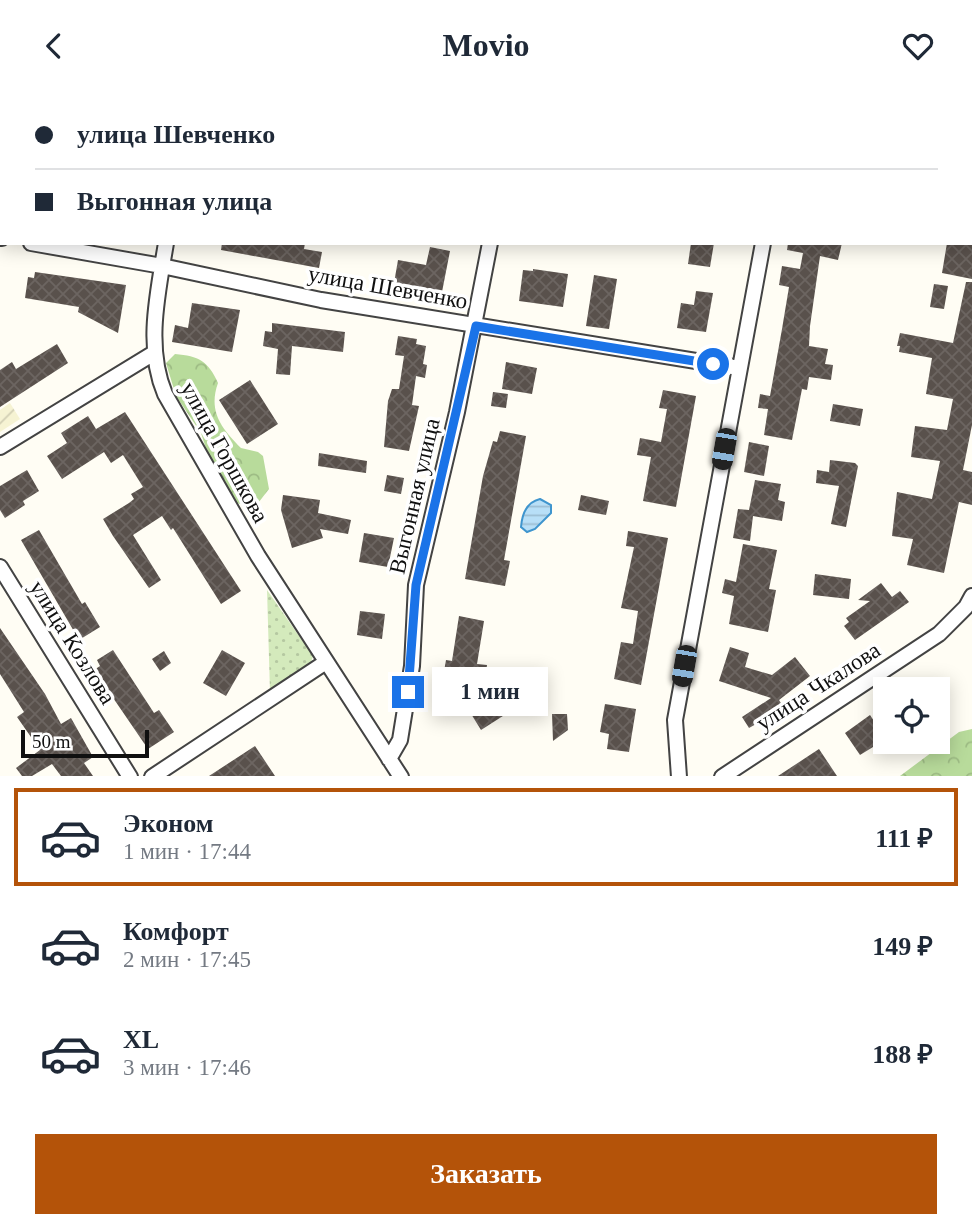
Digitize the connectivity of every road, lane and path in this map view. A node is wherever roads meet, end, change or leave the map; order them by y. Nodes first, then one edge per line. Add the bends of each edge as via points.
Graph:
1 (42, 245) edge
2 (166, 245) edge
3 (490, 245) edge
4 (763, 245) edge
5 (162, 266) junction
6 (476, 326) junction
7 (154, 352) junction
8 (739, 368) junction
9 (0, 447) edge
10 (0, 567) edge
11 (972, 596) edge
12 (326, 662) junction
13 (389, 759) junction
14 (130, 776) edge
15 (152, 776) edge
16 (401, 776) edge
17 (679, 776) edge
18 (722, 776) edge

1 - 5 street, улица Шевченко
2 - 5 street, улица Горшкова
3 - 6 street, Выгонная улица
4 - 8 street
5 - 6 street, улица Шевченко via 321,300
5 - 7 street, улица Горшкова
6 - 8 street, улица Шевченко
6 - 13 street, Выгонная улица via 416,585 412,666 400,740
7 - 9 street
7 - 12 street, улица Горшкова via 156,374 179,421
8 - 17 street via 675,720
10 - 14 street, улица Козлова
11 - 18 street, улица Чкалова via 939,634
12 - 13 street, улица Горшкова
12 - 15 street
13 - 16 street, улица Горшкова

